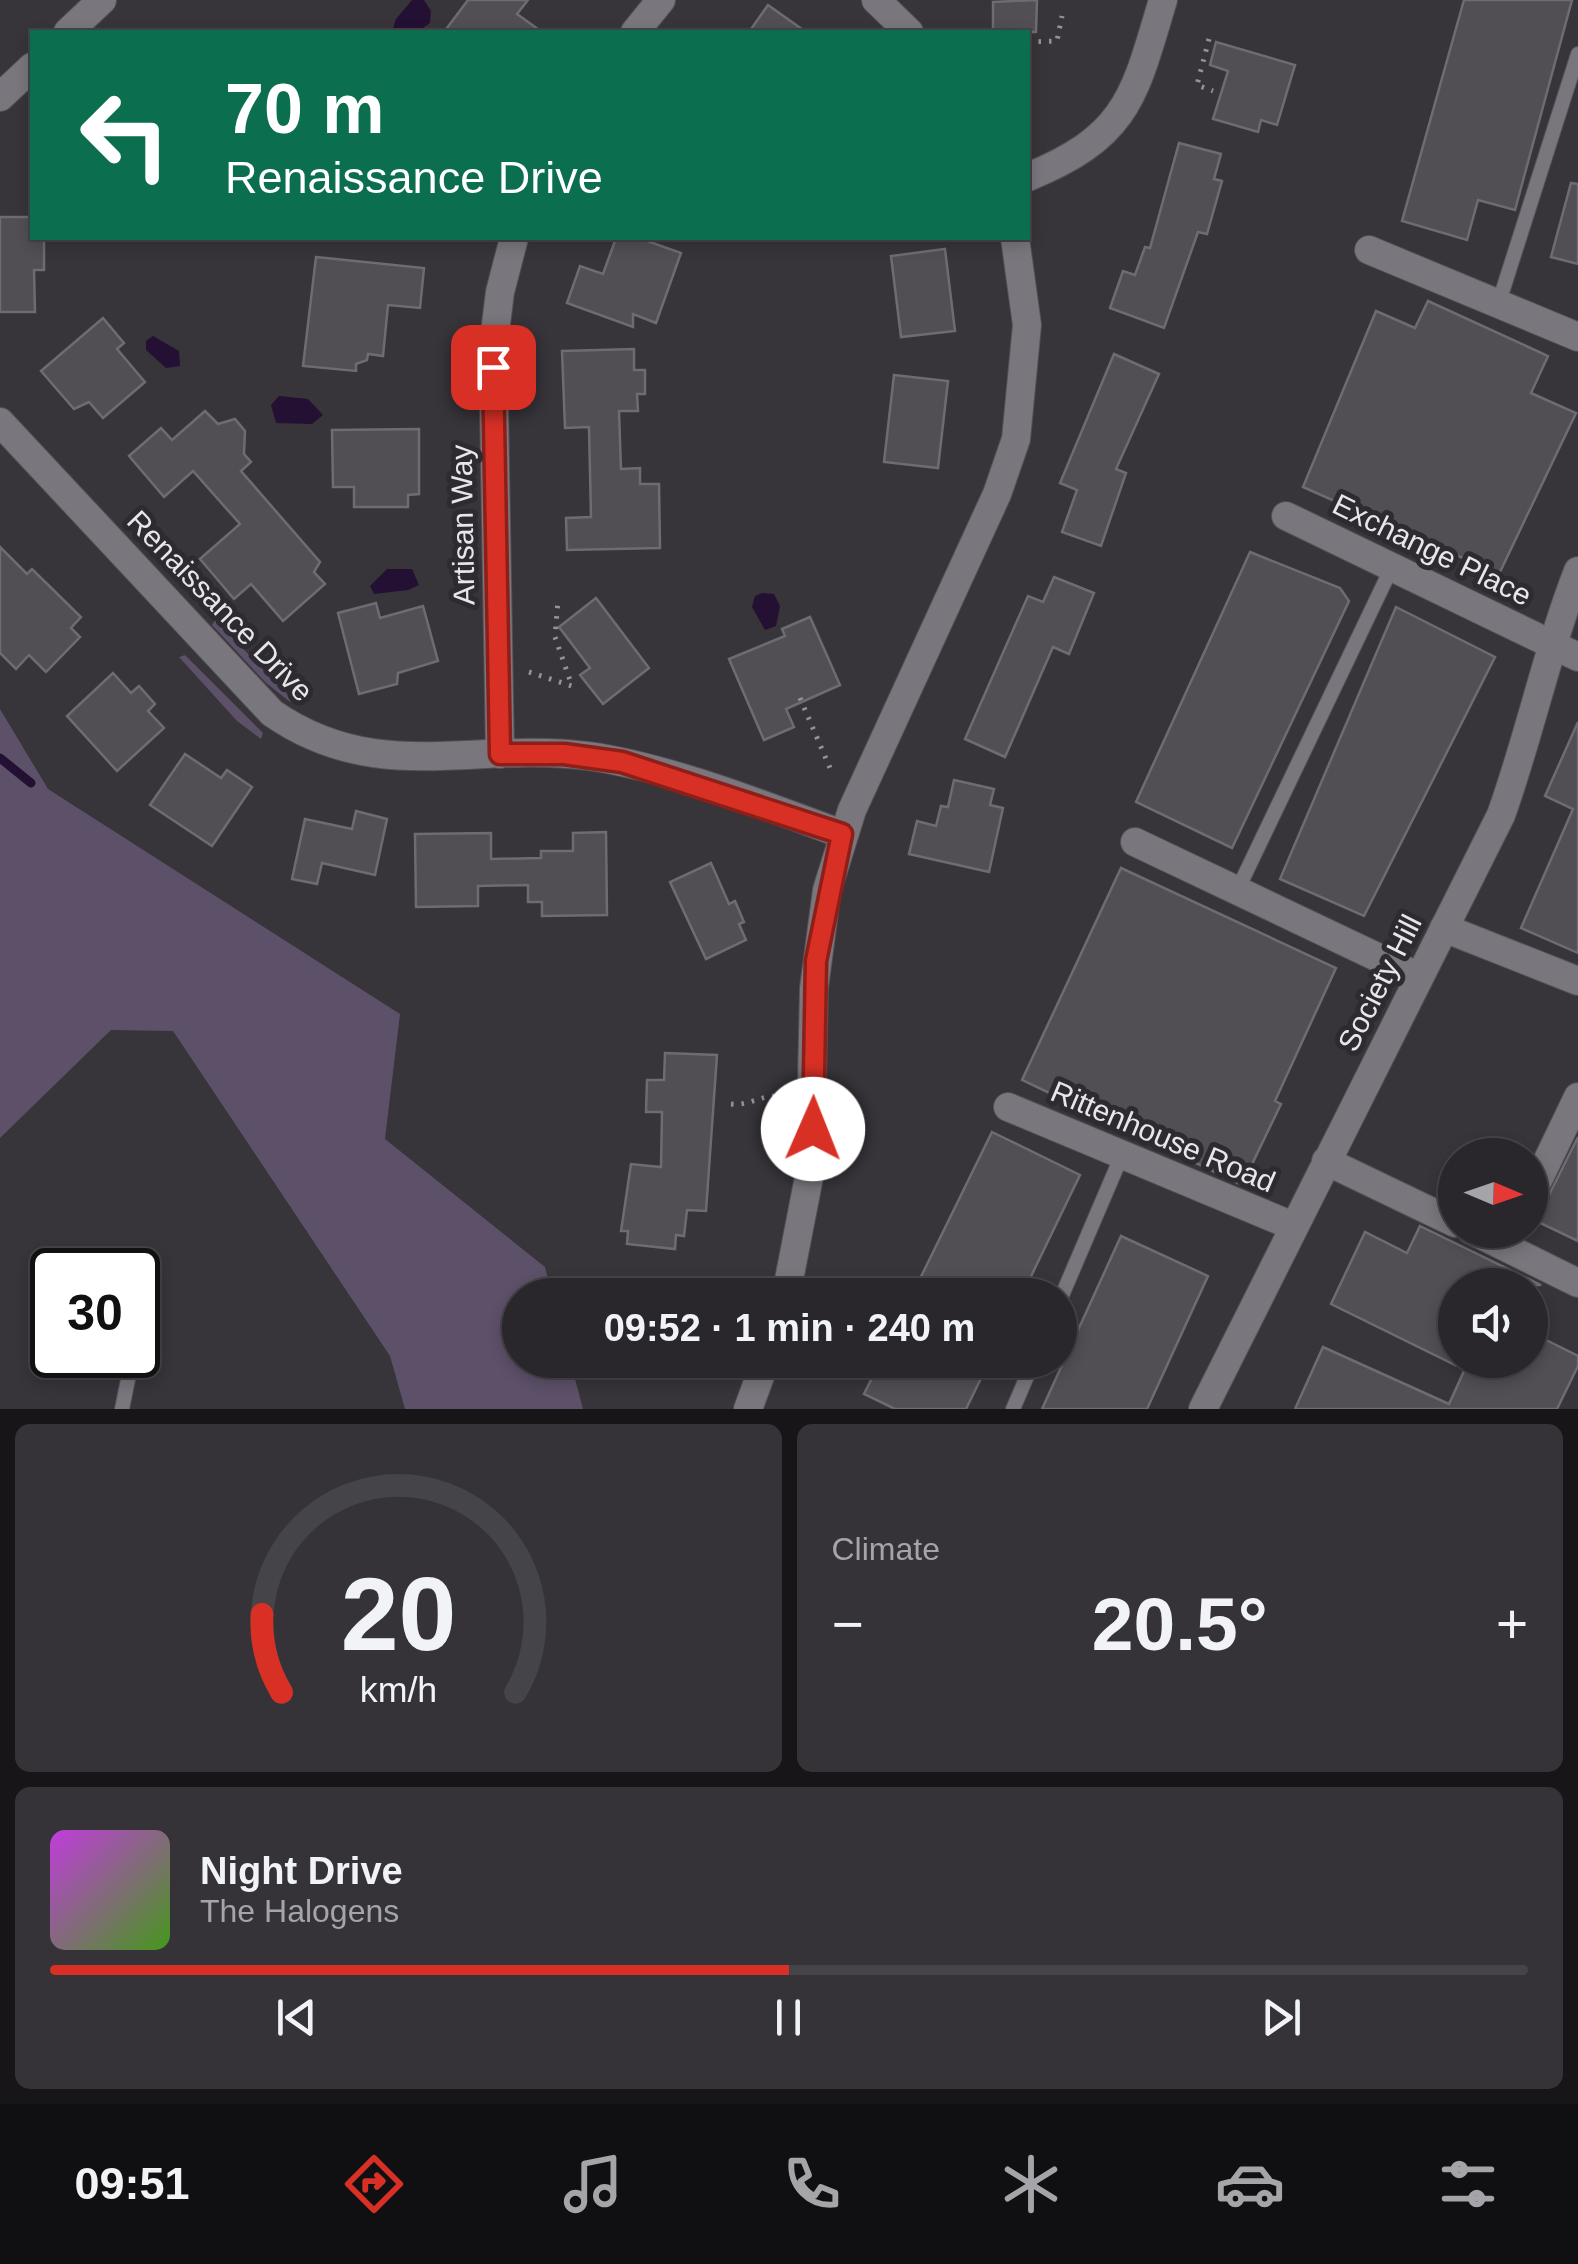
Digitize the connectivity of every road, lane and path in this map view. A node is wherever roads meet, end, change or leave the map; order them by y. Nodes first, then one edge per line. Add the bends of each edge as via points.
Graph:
1 (102, 0) edge
2 (661, 0) edge
3 (876, 0) edge
4 (1162, 0) edge
5 (1062, 16) dead end
6 (70, 30) edge
7 (637, 30) edge
8 (907, 30) edge
9 (1210, 40) dead end
10 (1030, 42) edge
11 (1578, 54) edge
12 (30, 69) edge
13 (1214, 90) dead end
14 (0, 96) edge
15 (1030, 176) edge
16 (514, 240) edge
17 (1014, 240) edge
18 (1369, 250) dead end
19 (1498, 302) junction
20 (1578, 337) edge
21 (0, 422) edge
22 (1286, 516) dead end
23 (1392, 567) junction
24 (1578, 571) edge
25 (558, 600) dead end
26 (1550, 643) junction
27 (1578, 657) edge
28 (530, 672) dead end
29 (800, 698) dead end
30 (500, 754) junction
31 (833, 775) dead end
32 (842, 834) junction
33 (1135, 842) dead end
34 (1238, 891) junction
35 (1444, 928) junction
36 (1419, 977) junction
37 (1578, 981) edge
38 (779, 1096) dead end
39 (1578, 1097) edge
40 (731, 1104) dead end
41 (1008, 1107) dead end
42 (1122, 1155) junction
43 (1548, 1160) edge
44 (1326, 1161) junction
45 (1438, 1214) edge
46 (1293, 1226) junction
47 (1525, 1248) edge
48 (789, 1278) edge
49 (1069, 1278) edge
50 (1578, 1283) edge
51 (128, 1378) edge
52 (759, 1378) edge
53 (1026, 1378) edge
54 (122, 1409) edge
55 (748, 1409) edge
56 (1013, 1409) edge
57 (1203, 1409) edge

1 - 6 street
2 - 7 street
3 - 8 street
4 - 15 street via 1122,113 1093,143
5 - 10 path via 1057,41
9 - 13 path via 1196,85
11 - 19 lane
12 - 14 street
16 - 30 street, Artisan Way via 493,348
17 - 32 street via 1026,325 1016,438 998,494
18 - 19 street
19 - 20 street
21 - 30 street, Renaissance Drive via 255,696 291,726 326,744 383,757
22 - 23 street, Exchange Place
23 - 26 street, Exchange Place
23 - 34 lane
24 - 26 street, Society Hill
25 - 28 path via 555,637 572,686
26 - 27 street, Exchange Place
26 - 35 street, Society Hill via 1526,748 1502,814
29 - 31 path
30 - 32 street, Renaissance Drive via 622,762
32 - 48 street via 816,961 810,1172
33 - 34 street
34 - 36 street
35 - 36 street, Society Hill
35 - 37 street
36 - 44 street, Society Hill
38 - 40 path
39 - 43 street
41 - 42 street, Rittenhouse Road
42 - 46 street, Rittenhouse Road
42 - 49 lane
44 - 45 street
44 - 46 street, Society Hill
46 - 57 street, Society Hill
47 - 50 street
51 - 54 lane
52 - 55 street
53 - 56 lane

